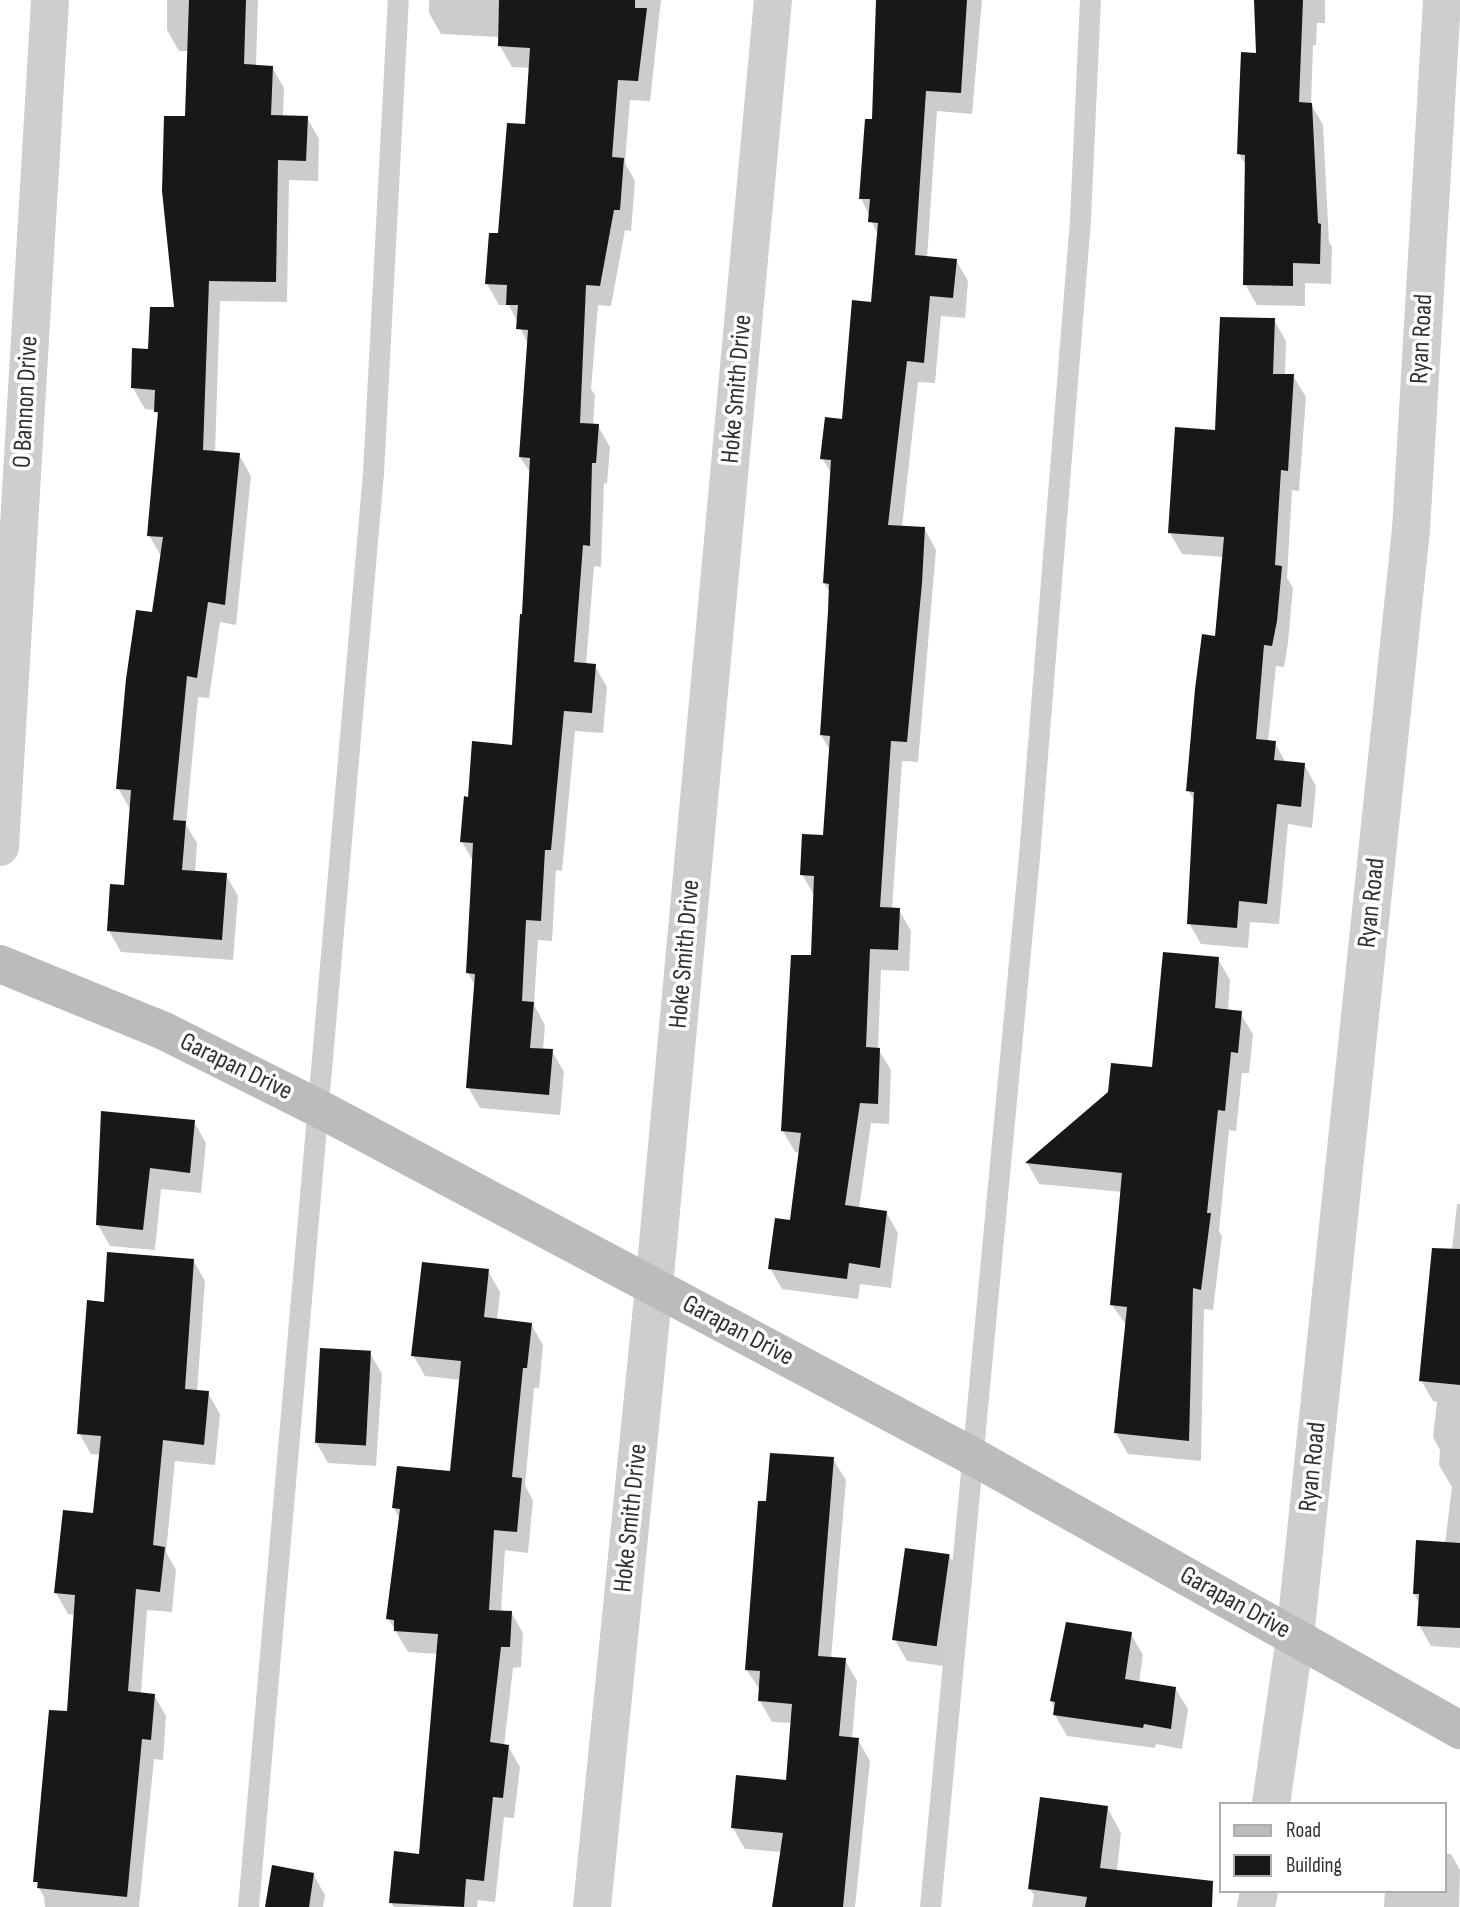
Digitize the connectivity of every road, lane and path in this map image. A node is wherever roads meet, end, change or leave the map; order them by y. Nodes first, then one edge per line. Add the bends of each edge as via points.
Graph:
1 (50, 0) edge
2 (398, 0) edge
3 (773, 0) edge
4 (1090, 0) edge
5 (1442, 0) edge
6 (0, 847) edge
7 (0, 964) edge
8 (318, 1108) junction
9 (654, 1287) junction
10 (972, 1456) junction
11 (1295, 1637) junction
12 (1460, 1730) edge
13 (1271, 1802) edge
14 (248, 1907) edge
15 (592, 1907) edge
16 (930, 1907) edge

1 - 6 street, O Bannon Drive
2 - 8 lane via 373,473
3 - 9 street, Hoke Smith Drive
4 - 10 lane via 1080,219 1032,815
5 - 11 street, Ryan Road via 1411,530
7 - 8 street, Garapan Drive via 164,1031
8 - 9 street, Garapan Drive
8 - 14 lane
9 - 10 street, Garapan Drive
9 - 15 street, Hoke Smith Drive
10 - 11 street, Garapan Drive
10 - 16 lane
11 - 12 street, Garapan Drive
11 - 13 street, Ryan Road

